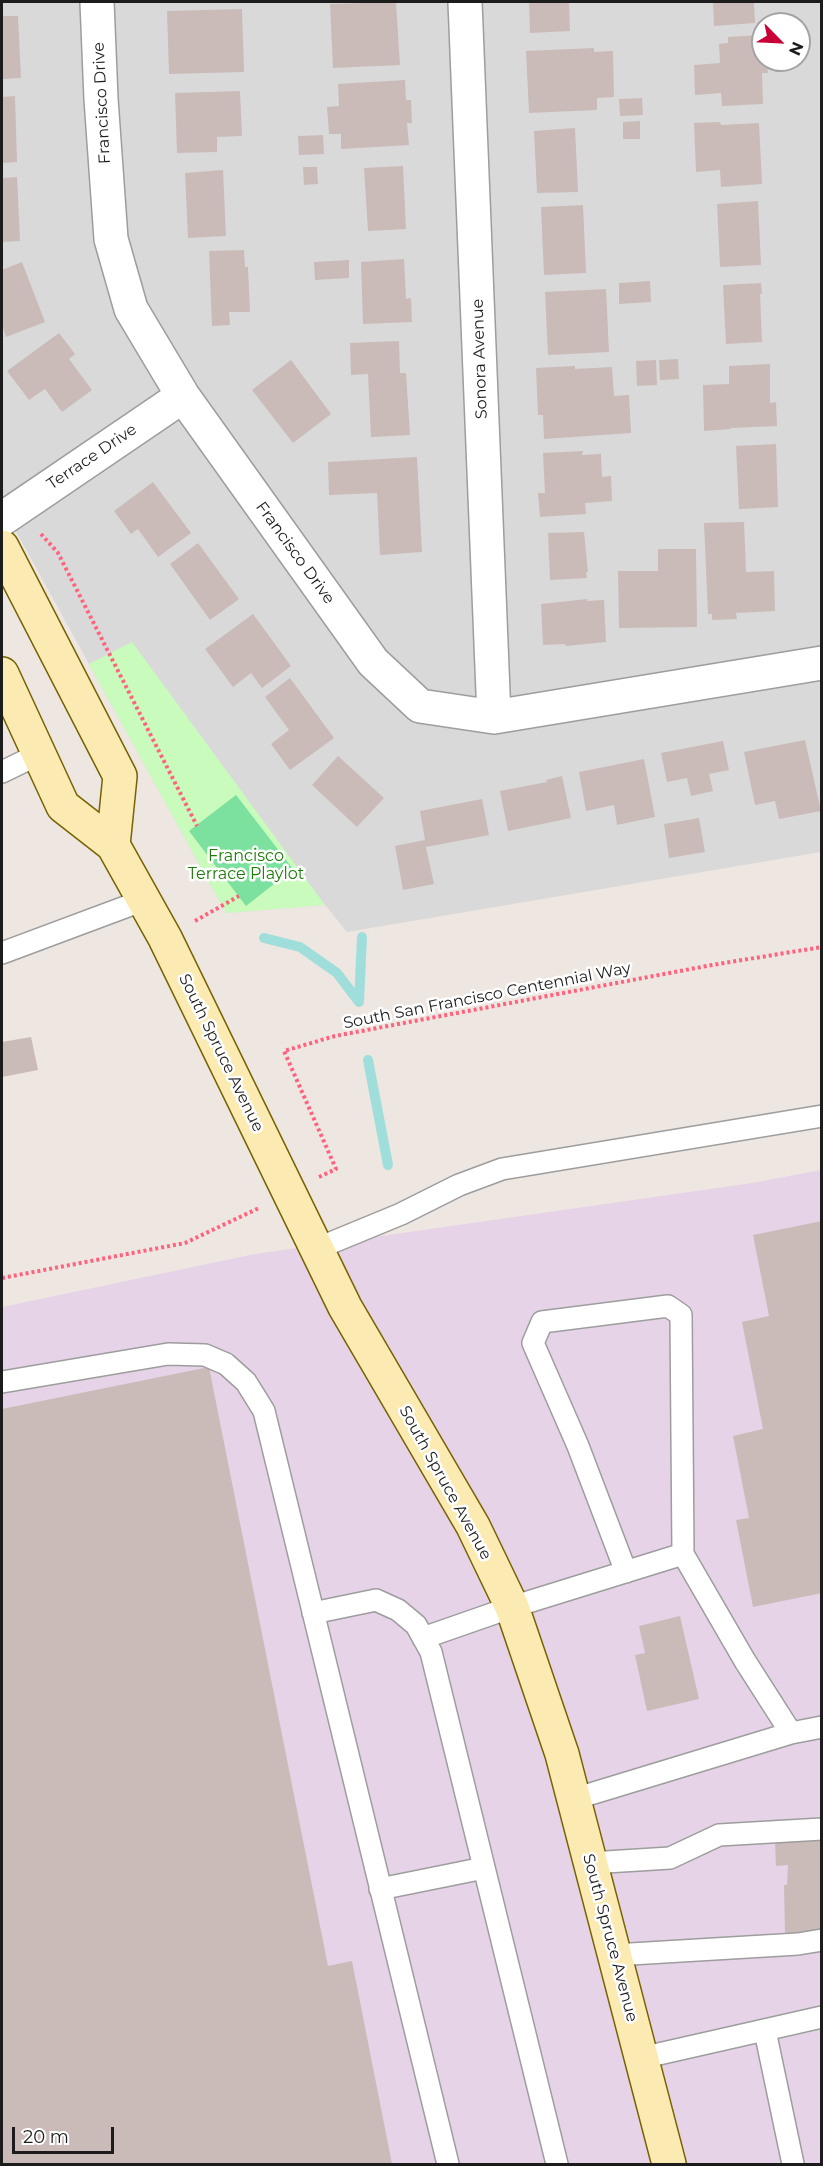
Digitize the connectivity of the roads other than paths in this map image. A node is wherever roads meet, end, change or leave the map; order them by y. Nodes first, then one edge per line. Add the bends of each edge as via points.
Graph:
1 (97, 2) edge
2 (465, 2) edge
3 (183, 396) junction
4 (2, 519) edge
5 (2, 547) edge
6 (822, 663) edge
7 (2, 674) edge
8 (494, 717) junction
9 (39, 754) junction
10 (2, 772) edge
11 (113, 845) junction
12 (144, 900) junction
13 (2, 953) edge
14 (822, 1116) edge
15 (316, 1248) junction
16 (2, 1382) edge
17 (683, 1554) junction
18 (626, 1572) junction
19 (512, 1607) junction
20 (313, 1613) junction
21 (423, 1638) junction
22 (822, 1727) edge
23 (791, 1733) junction
24 (574, 1799) junction
25 (822, 1829) edge
26 (591, 1863) junction
27 (484, 1868) junction
28 (380, 1889) junction
29 (822, 1940) edge
30 (614, 1955) junction
31 (822, 2018) edge
32 (765, 2031) junction
33 (641, 2058) junction
34 (448, 2164) edge
35 (557, 2164) edge
36 (669, 2164) edge
37 (793, 2164) edge

1 - 3 street, Francisco Drive via 111,238 131,309
2 - 8 street, Sonora Avenue
3 - 4 street, Terrace Drive
3 - 8 street, Francisco Drive via 373,662 420,706
5 - 11 main road via 120,776
6 - 8 street, Francisco Drive
7 - 9 main road, South Spruce Avenue
9 - 10 lane
9 - 11 main road, South Spruce Avenue via 63,806
11 - 12 main road, South Spruce Avenue
12 - 13 lane
12 - 15 main road, South Spruce Avenue
14 - 15 lane via 502,1169
15 - 19 main road, South Spruce Avenue via 345,1306 472,1526
16 - 20 lane via 168,1354 205,1355 226,1364 246,1382 264,1410
17 - 18 lane
17 - 18 lane via 681,1315 668,1306 542,1322 532,1343 578,1446
17 - 23 lane
18 - 19 lane
19 - 21 lane
19 - 24 main road, South Spruce Avenue
20 - 21 lane via 376,1600 398,1610 416,1625
20 - 28 lane
21 - 27 lane via 431,1652
22 - 23 lane
23 - 24 lane
24 - 26 main road, South Spruce Avenue
25 - 26 lane via 719,1835 670,1858
26 - 30 main road, South Spruce Avenue
27 - 28 lane
27 - 35 lane
28 - 34 lane
29 - 30 lane
30 - 33 main road, South Spruce Avenue
31 - 32 lane
32 - 33 lane
32 - 37 lane
33 - 36 main road, South Spruce Avenue

